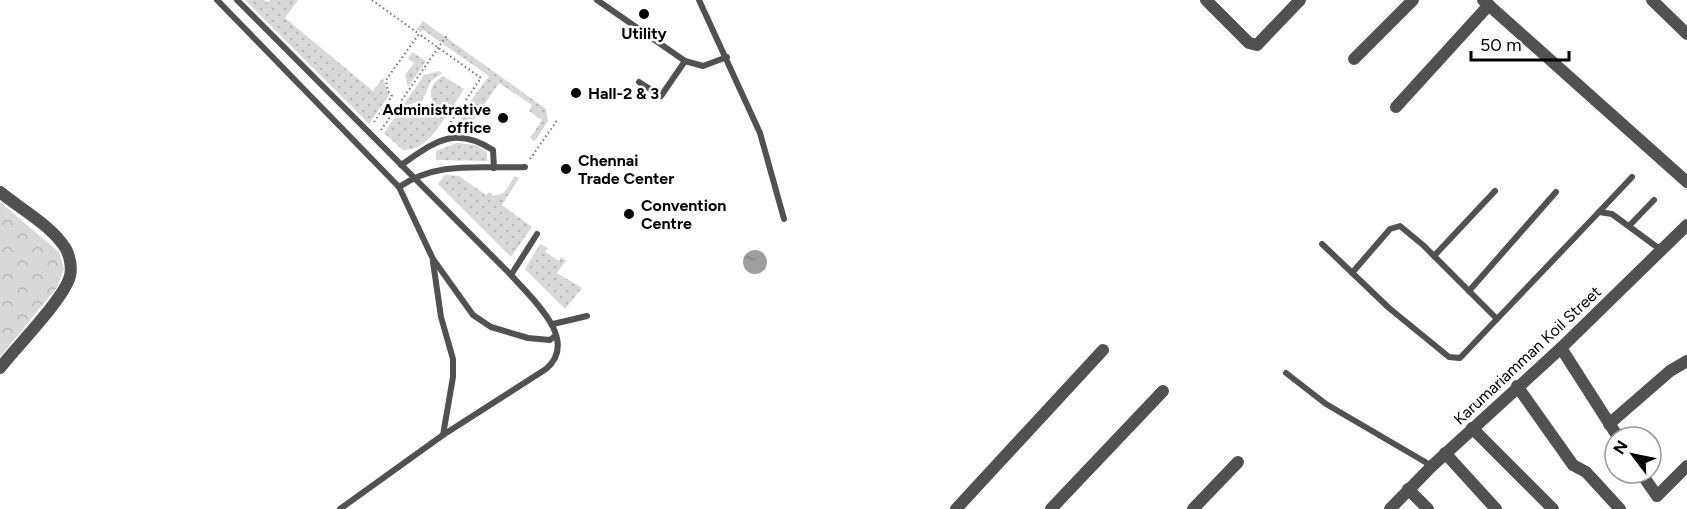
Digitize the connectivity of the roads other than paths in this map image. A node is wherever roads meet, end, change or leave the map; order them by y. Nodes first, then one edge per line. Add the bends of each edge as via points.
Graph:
1 (217, 0) edge
2 (237, 0) edge
3 (597, 0) edge
4 (699, 0) edge
5 (1206, 0) edge
6 (1300, 0) edge
7 (1413, 0) edge
8 (1652, 0) edge
9 (1486, 3) edge
10 (1687, 34) edge
11 (727, 57) junction
12 (1354, 59) dead end
13 (685, 61) junction
14 (639, 82) dead end
15 (1396, 107) dead end
16 (401, 165) junction
17 (525, 166) road end
18 (494, 168) junction
19 (414, 176) junction
20 (1632, 177) dead end
21 (1687, 182) edge
22 (399, 187) junction
23 (1496, 191) dead end
24 (0, 192) edge
25 (1556, 192) dead end
26 (1654, 200) dead end
27 (1599, 212) junction
28 (784, 219) dead end
29 (1630, 225) junction
30 (1687, 225) edge
31 (537, 234) dead end
32 (1322, 244) dead end
33 (1662, 250) junction
34 (1434, 256) junction
35 (433, 260) junction
36 (1352, 273) junction
37 (512, 275) junction
38 (1468, 291) junction
39 (586, 316) dead end
40 (1497, 319) junction
41 (553, 324) junction
42 (555, 336) junction
43 (1561, 348) junction
44 (1103, 350) dead end
45 (1687, 361) edge
46 (0, 368) edge
47 (1286, 373) dead end
48 (1517, 386) junction
49 (1163, 391) dead end
50 (1609, 424) joint
51 (1472, 428) junction
52 (443, 435) junction
53 (1445, 453) junction
54 (1238, 462) dead end
55 (1432, 466) junction
56 (1687, 466) edge
57 (1649, 485) edge
58 (1408, 489) junction
59 (340, 509) edge
60 (956, 509) edge
61 (1051, 509) edge
62 (1193, 509) edge
63 (1390, 509) edge
64 (1428, 509) edge
65 (1496, 509) edge
66 (1553, 509) edge
67 (1620, 509) edge

1 - 22 lane
2 - 16 lane
3 - 13 lane
4 - 11 lane
5 - 6 street via 1249,43 1257,45
7 - 12 street
8 - 10 street
9 - 15 street
9 - 21 street
11 - 13 lane via 703,66
11 - 28 lane via 760,133
13 - 14 lane via 661,96
16 - 18 lane via 440,139 475,138 493,150
16 - 19 lane
17 - 18 lane
18 - 19 lane via 437,168
19 - 22 lane
19 - 37 lane
20 - 27 lane
22 - 35 lane
23 - 34 lane
24 - 46 street via 59,241 70,258 70,276
25 - 38 lane
26 - 29 lane
27 - 29 lane via 1612,214
27 - 40 lane
29 - 33 lane
30 - 33 street, Karumariamman Koil Street
31 - 37 lane
32 - 36 lane
33 - 43 street, Karumariamman Koil Street
34 - 36 lane via 1406,230 1394,227
34 - 38 lane
35 - 42 lane via 473,315 491,327 528,338 550,340
35 - 52 lane via 441,317 453,359
36 - 40 lane via 1449,357 1460,358
37 - 41 lane
38 - 40 lane
39 - 41 lane
41 - 42 lane
42 - 52 lane via 560,350 555,361
43 - 48 street, Karumariamman Koil Street
43 - 50 street
44 - 60 street
45 - 50 street
47 - 55 lane via 1326,404
48 - 51 street, Karumariamman Koil Street
48 - 67 street via 1573,465 1586,472
49 - 61 street
51 - 53 street, Karumariamman Koil Street
51 - 66 street
52 - 59 lane
53 - 55 street, Karumariamman Koil Street
53 - 65 street
54 - 62 street
55 - 58 street, Karumariamman Koil Street
56 - 57 street via 1657,496
58 - 63 street, Karumariamman Koil Street
58 - 64 street

